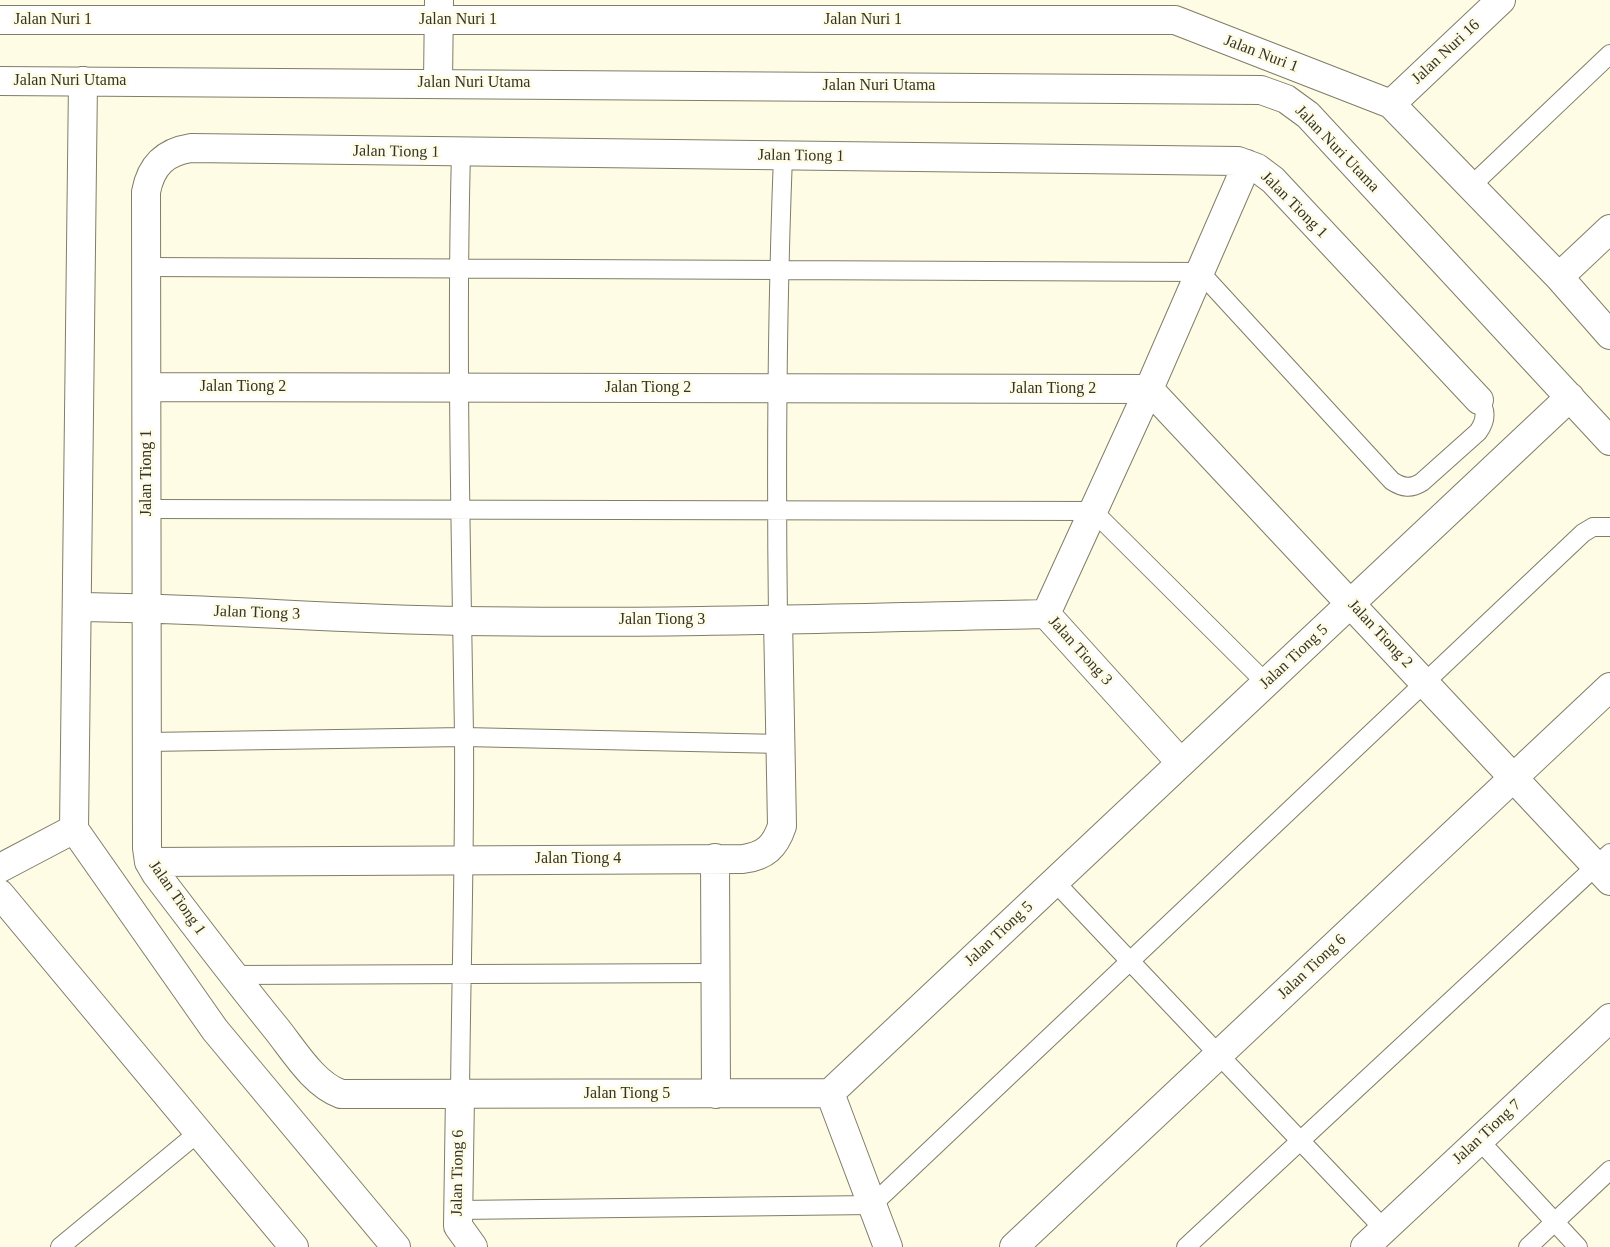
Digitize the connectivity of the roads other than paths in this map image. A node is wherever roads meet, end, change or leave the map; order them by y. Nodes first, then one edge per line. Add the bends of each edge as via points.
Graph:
1 (1501, 0) edge
2 (96, 10) edge
3 (438, 10) edge
4 (779, 10) edge
5 (1176, 10) edge
6 (0, 20) edge
7 (1610, 54) edge
8 (0, 81) edge
9 (83, 81) junction
10 (438, 83) junction
11 (1391, 104) junction
12 (461, 153) junction
13 (783, 156) junction
14 (1247, 164) junction
15 (1471, 186) junction
16 (1610, 229) edge
17 (148, 267) junction
18 (458, 269) junction
19 (779, 271) junction
20 (1200, 272) junction
21 (1559, 277) junction
22 (1610, 335) edge
23 (147, 387) junction
24 (460, 387) junction
25 (779, 388) junction
26 (1149, 389) junction
27 (1570, 397) junction
28 (1479, 400) joint
29 (1610, 440) edge
30 (147, 509) junction
31 (459, 510) junction
32 (776, 510) junction
33 (1093, 511) junction
34 (1610, 527) edge
35 (1351, 602) junction
36 (77, 608) junction
37 (148, 608) junction
38 (1046, 614) junction
39 (778, 619) junction
40 (462, 621) junction
41 (1424, 682) junction
42 (1266, 684) junction
43 (1610, 687) edge
44 (464, 737) junction
45 (147, 742) junction
46 (781, 744) junction
47 (1182, 763) junction
48 (1513, 779) junction
49 (74, 829) junction
50 (715, 858) junction
51 (462, 860) junction
52 (149, 862) junction
53 (1605, 867) edge
54 (0, 868) edge
55 (1055, 882) junction
56 (0, 894) edge
57 (1130, 961) junction
58 (461, 972) junction
59 (716, 972) junction
60 (233, 975) junction
61 (1610, 1018) edge
62 (295, 1052) joint
63 (1219, 1055) junction
64 (830, 1093) junction
65 (716, 1094) junction
66 (460, 1095) junction
67 (198, 1132) junction
68 (1478, 1139) junction
69 (1300, 1141) junction
70 (1610, 1170) edge
71 (872, 1205) junction
72 (458, 1210) junction
73 (1554, 1221) junction
74 (1374, 1238) edge
75 (60, 1247) edge
76 (294, 1247) edge
77 (396, 1247) edge
78 (473, 1247) edge
79 (888, 1247) edge
80 (1014, 1247) edge
81 (1186, 1247) edge
82 (1528, 1247) edge
83 (1578, 1247) edge

1 - 11 street, Jalan Nuri 16
2 - 3 street, Jalan Nuri 1
2 - 6 street, Jalan Nuri 1
3 - 4 street, Jalan Nuri 1
3 - 10 street
4 - 5 street, Jalan Nuri 1
5 - 11 street, Jalan Nuri 1
7 - 15 lane
8 - 9 street, Jalan Nuri Utama
9 - 10 street, Jalan Nuri Utama
9 - 36 street
10 - 27 street, Jalan Nuri Utama via 1247,89 1274,94 1308,115
11 - 15 street, Jalan Nuri 1
12 - 13 street, Jalan Tiong 1
12 - 17 street, Jalan Tiong 1 via 178,150 155,165 149,178 146,192
12 - 18 lane
13 - 14 street, Jalan Tiong 1 via 1227,160
13 - 19 lane
14 - 20 street
14 - 28 street, Jalan Tiong 1 via 1273,180
15 - 21 street, Jalan Nuri 1
16 - 21 street
17 - 18 lane
17 - 23 street, Jalan Tiong 1
18 - 19 lane
18 - 24 lane
19 - 20 lane
19 - 25 lane
20 - 26 street
20 - 28 lane via 1399,485 1415,486 1422,482 1478,432 1484,425 1485,416
21 - 22 street, Jalan Nuri 1
23 - 24 street, Jalan Tiong 2
23 - 30 street, Jalan Tiong 1
24 - 25 street, Jalan Tiong 2
24 - 31 lane
25 - 26 street, Jalan Tiong 2
25 - 32 lane
26 - 33 street
26 - 35 street, Jalan Tiong 2
27 - 29 street, Jalan Nuri Utama
27 - 35 street, Jalan Tiong 5
30 - 31 lane
30 - 37 street, Jalan Tiong 1
31 - 32 lane
31 - 40 lane
32 - 33 lane
32 - 39 lane
33 - 38 street
33 - 42 lane
34 - 41 lane via 1593,527 1583,533
35 - 41 street, Jalan Tiong 2
35 - 42 street, Jalan Tiong 5
36 - 37 street, Jalan Tiong 3
36 - 49 street
37 - 40 street, Jalan Tiong 3
37 - 45 street, Jalan Tiong 1
38 - 39 street, Jalan Tiong 3
38 - 47 street, Jalan Tiong 3
39 - 40 street, Jalan Tiong 3
39 - 46 street, Jalan Tiong 4
40 - 44 lane
41 - 48 street, Jalan Tiong 2
41 - 57 lane
42 - 47 street, Jalan Tiong 5
43 - 48 street, Jalan Tiong 6
44 - 45 lane
44 - 46 lane
44 - 51 lane
45 - 52 street, Jalan Tiong 1
46 - 50 street, Jalan Tiong 4 via 782,826 777,841 756,857
47 - 55 street, Jalan Tiong 5
48 - 53 street, Jalan Tiong 2
48 - 63 street, Jalan Tiong 6
49 - 54 street
49 - 77 street via 215,1030
50 - 51 street, Jalan Tiong 4
50 - 59 street
51 - 52 street, Jalan Tiong 4
51 - 58 lane
52 - 60 street, Jalan Tiong 1
53 - 69 lane
55 - 57 lane
55 - 64 street, Jalan Tiong 5
56 - 67 street
57 - 63 lane
57 - 71 lane
58 - 59 lane
58 - 60 lane
58 - 66 lane
59 - 65 street
60 - 62 street, Jalan Tiong 1
61 - 68 street, Jalan Tiong 7
62 - 66 street, Jalan Tiong 5 via 326,1086 341,1094
63 - 69 lane
63 - 80 street, Jalan Tiong 6
64 - 65 street, Jalan Tiong 5
64 - 71 street
65 - 66 street, Jalan Tiong 5
66 - 72 street, Jalan Tiong 6
67 - 75 lane
67 - 76 street
68 - 73 lane
68 - 74 street, Jalan Tiong 7
69 - 74 lane
69 - 81 lane
70 - 73 lane
71 - 72 lane
71 - 79 street
72 - 78 street, Jalan Tiong 6 via 458,1226
73 - 82 lane
73 - 83 lane

